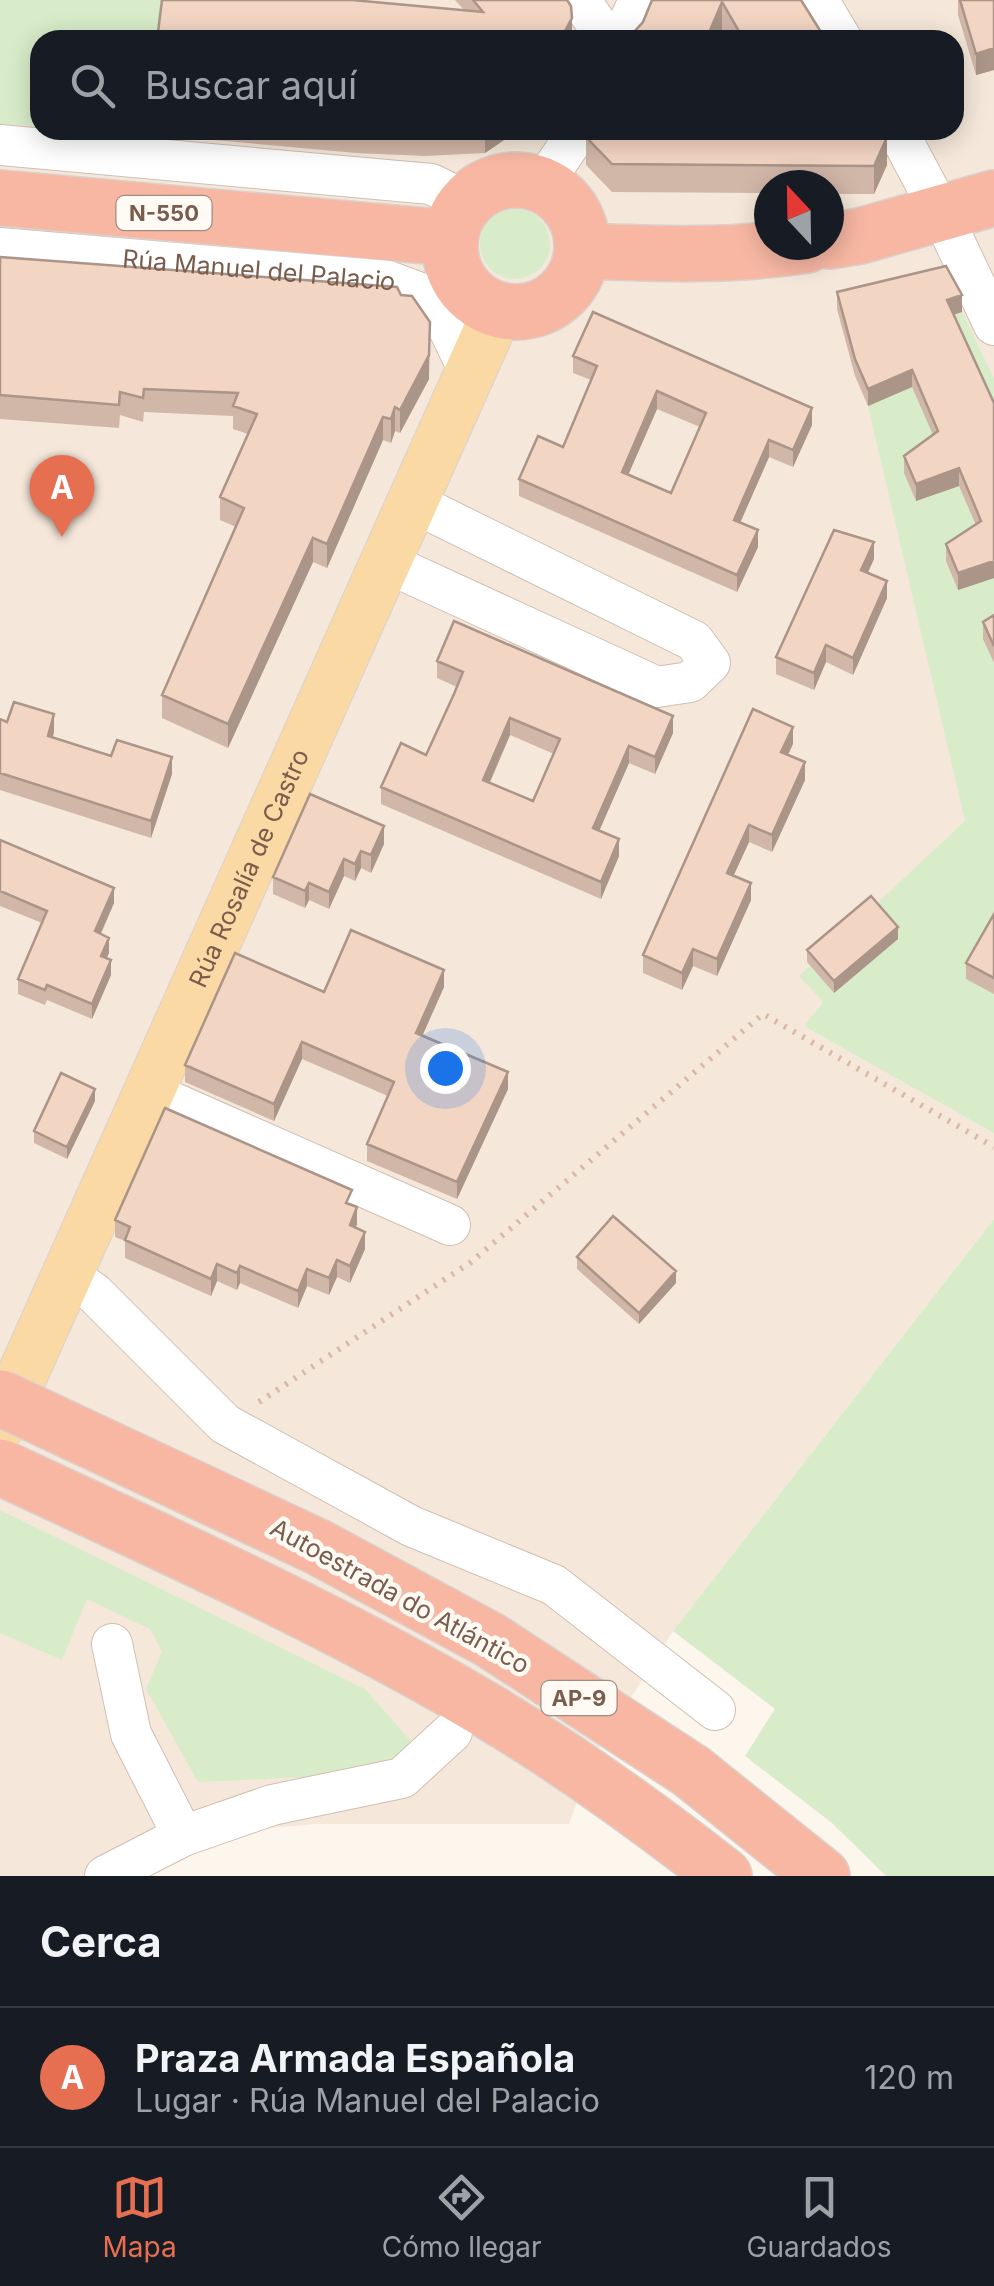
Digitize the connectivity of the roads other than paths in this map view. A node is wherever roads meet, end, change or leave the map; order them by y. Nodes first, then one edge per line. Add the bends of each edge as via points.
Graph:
1 (580, 0) edge
2 (639, 0) edge
3 (818, 0) edge
4 (601, 30) edge
5 (626, 30) edge
6 (836, 30) edge
7 (571, 140) edge
8 (902, 140) edge
9 (0, 144) edge
10 (542, 185) junction
11 (0, 198) edge
12 (994, 198) edge
13 (942, 213) junction
14 (458, 220) junction
15 (328, 228) junction
16 (844, 239) edge
17 (0, 248) edge
18 (582, 251) junction
19 (754, 253) edge
20 (282, 272) junction
21 (498, 310) junction
22 (994, 325) edge
23 (470, 373) junction
24 (412, 502) junction
25 (385, 562) junction
26 (148, 1092) junction
27 (450, 1225) dead end
28 (68, 1274) junction
29 (0, 1398) edge
30 (0, 1425) edge
31 (0, 1467) edge
32 (112, 1644) dead end
33 (715, 1710) dead end
34 (452, 1732) dead end
35 (182, 1836) junction
36 (105, 1876) edge
37 (724, 1876) edge
38 (822, 1876) edge

1 - 4 street
2 - 5 street
3 - 6 street
7 - 10 street
8 - 13 street
9 - 14 street, N-550 via 431,184
10 - 14 highway via 522,180 482,188
10 - 18 highway via 572,212
11 - 15 highway, Rúa Manuel del Palacio / N-550
12 - 13 highway
13 - 16 highway
13 - 22 street
14 - 15 highway, Rúa Manuel del Palacio / N-550
14 - 21 highway via 450,257 466,290
15 - 20 street
17 - 20 street, Rúa Manuel del Palacio
18 - 19 highway
18 - 21 highway via 578,270 554,300
20 - 23 street, Rúa Manuel del Palacio via 388,281 420,293 444,319
21 - 23 main road, Rúa Rosalía de Castro
23 - 24 main road, Rúa Rosalía de Castro
24 - 25 main road, Rúa Rosalía de Castro
24 - 25 street via 694,641 710,662 690,682 657,687
25 - 26 main road, Rúa Rosalía de Castro
26 - 27 street
26 - 28 main road, Rúa Rosalía de Castro
28 - 30 main road, Rúa Rosalía de Castro
28 - 33 street via 225,1424 411,1526 554,1585
29 - 38 highway, Autoestrada do Atlántico / AP-9, bridge via 318,1547 507,1651 691,1771
31 - 37 highway, AP-9 via 285,1600 464,1697 645,1814
32 - 35 street via 131,1734
34 - 35 street via 402,1778 272,1805
35 - 36 street

